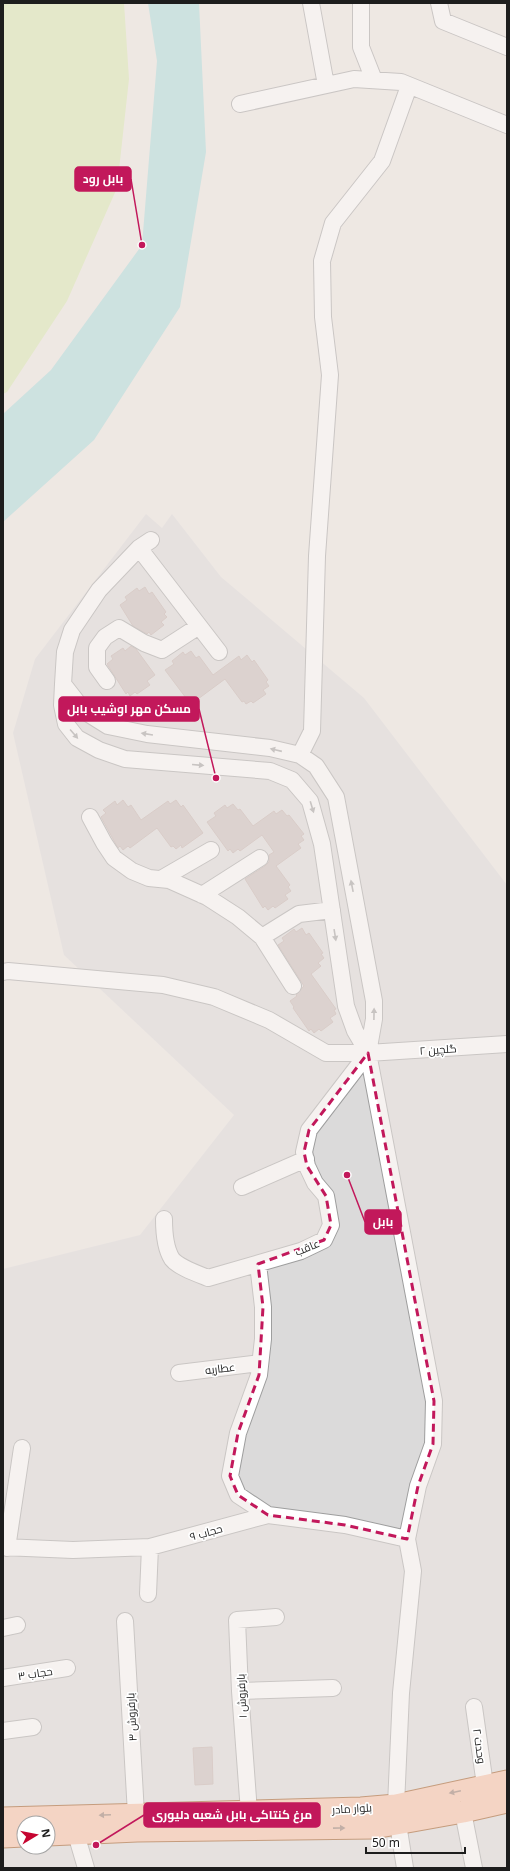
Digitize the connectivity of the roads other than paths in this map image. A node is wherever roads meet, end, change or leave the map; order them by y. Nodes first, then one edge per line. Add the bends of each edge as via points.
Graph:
1 (310, 3) edge
2 (361, 3) edge
3 (439, 3) edge
4 (507, 47) edge
5 (374, 80) junction
6 (326, 85) junction
7 (409, 86) junction
8 (240, 104) dead end
9 (507, 125) edge
10 (199, 626) junction
11 (219, 652) dead end
12 (107, 681) dead end
13 (63, 684) junction
14 (300, 755) junction
15 (90, 817) dead end
16 (344, 843) junction
17 (322, 844) junction
18 (211, 850) dead end
19 (260, 858) dead end
20 (161, 879) junction
21 (202, 895) junction
22 (332, 910) junction
23 (262, 937) junction
24 (3, 972) edge
25 (293, 986) dead end
26 (507, 1044) edge
27 (368, 1053) junction
28 (306, 1160) junction
29 (242, 1187) dead end
30 (164, 1219) dead end
31 (258, 1264) junction
32 (260, 1363) junction
33 (179, 1373) dead end
34 (22, 1448) dead end
35 (268, 1515) junction
36 (407, 1539) junction
37 (150, 1547) junction
38 (5, 1548) edge
39 (148, 1594) dead end
40 (276, 1617) dead end
41 (126, 1621) dead end
42 (66, 1668) dead end
43 (3, 1678) edge
44 (333, 1688) dead end
45 (240, 1691) junction
46 (474, 1707) dead end
47 (33, 1727) dead end
48 (3, 1731) edge
49 (507, 1781) edge
50 (485, 1785) junction
51 (507, 1802) edge
52 (249, 1812) junction
53 (463, 1812) junction
54 (136, 1814) junction
55 (397, 1814) junction
56 (3, 1818) edge
57 (76, 1834) junction
58 (56, 1835) edge
59 (16, 1836) edge
60 (3, 1837) edge
61 (86, 1868) edge
62 (404, 1868) edge
63 (474, 1868) edge

1 - 6 street
2 - 5 street via 361,47
3 - 4 street via 443,21
5 - 6 street via 354,79
5 - 7 street via 401,82
6 - 8 street
7 - 9 street
7 - 14 street via 382,161 333,223 322,261 323,317 330,375 317,556 312,730
10 - 11 street
10 - 12 street via 162,650 119,628 105,637 97,648 97,667
10 - 13 street via 145,544 99,590 72,630 65,652
14 -> 13 street via 270,748 148,734 108,726 84,711
13 -> 17 street via 62,705 66,724 77,738 99,750 125,759 270,771 292,780 310,801
14 - 16 street via 316,766 336,797
15 - 20 street via 114,858 132,871 149,878
16 - 17 street
27 -> 16 street via 374,1019 374,1001
17 - 22 street
18 - 20 street
19 - 21 street
20 - 21 street
21 - 23 street via 238,917
22 - 23 street via 300,914
22 -> 27 street via 346,1006 355,1031
23 - 25 street
24 - 27 street, گلچین ۲ via 44,973 163,985 214,997 269,1020 326,1053
26 - 27 street, گلچین ۲
27 - 28 street, عاقب via 309,1130 304,1152
27 - 36 street via 434,1401 433,1444 418,1486
28 - 29 street
28 - 31 street, عاقب via 315,1183 326,1196 331,1225 324,1240 301,1251
30 - 31 street, عاقب via 165,1236 173,1259 186,1268 208,1278
31 - 32 street via 263,1307
32 - 33 street, عطاریه
32 - 35 street via 259,1375 238,1433 230,1476 238,1495
34 - 38 street
35 - 36 street, حجاب ۹ via 345,1525
35 - 37 street, حجاب ۹
36 - 55 street via 412,1571 401,1693
37 - 38 street, حجاب ۹ via 73,1550
37 - 39 street
40 - 45 street, بارفروش ۱ via 237,1620
41 - 54 street, بارفروش ۳
42 - 43 street, حجاب ۳
44 - 45 street
45 - 52 street, بارفروش ۱
46 - 50 street, وحدت ۲
47 - 48 street
49 - 50 main road, بلوار مادر
50 -> 55 main road, بلوار مادر
51 - 53 main road, بلوار مادر
52 - 54 main road, بلوار مادر
52 - 55 main road, بلوار مادر via 361,1808
53 - 55 main road, بلوار مادر
53 - 63 street
54 -> 56 main road, بلوار مادر
57 -> 55 main road, بلوار مادر via 374,1828
55 - 62 street
57 - 58 main road, بلوار مادر
57 - 61 street
59 - 60 main road

